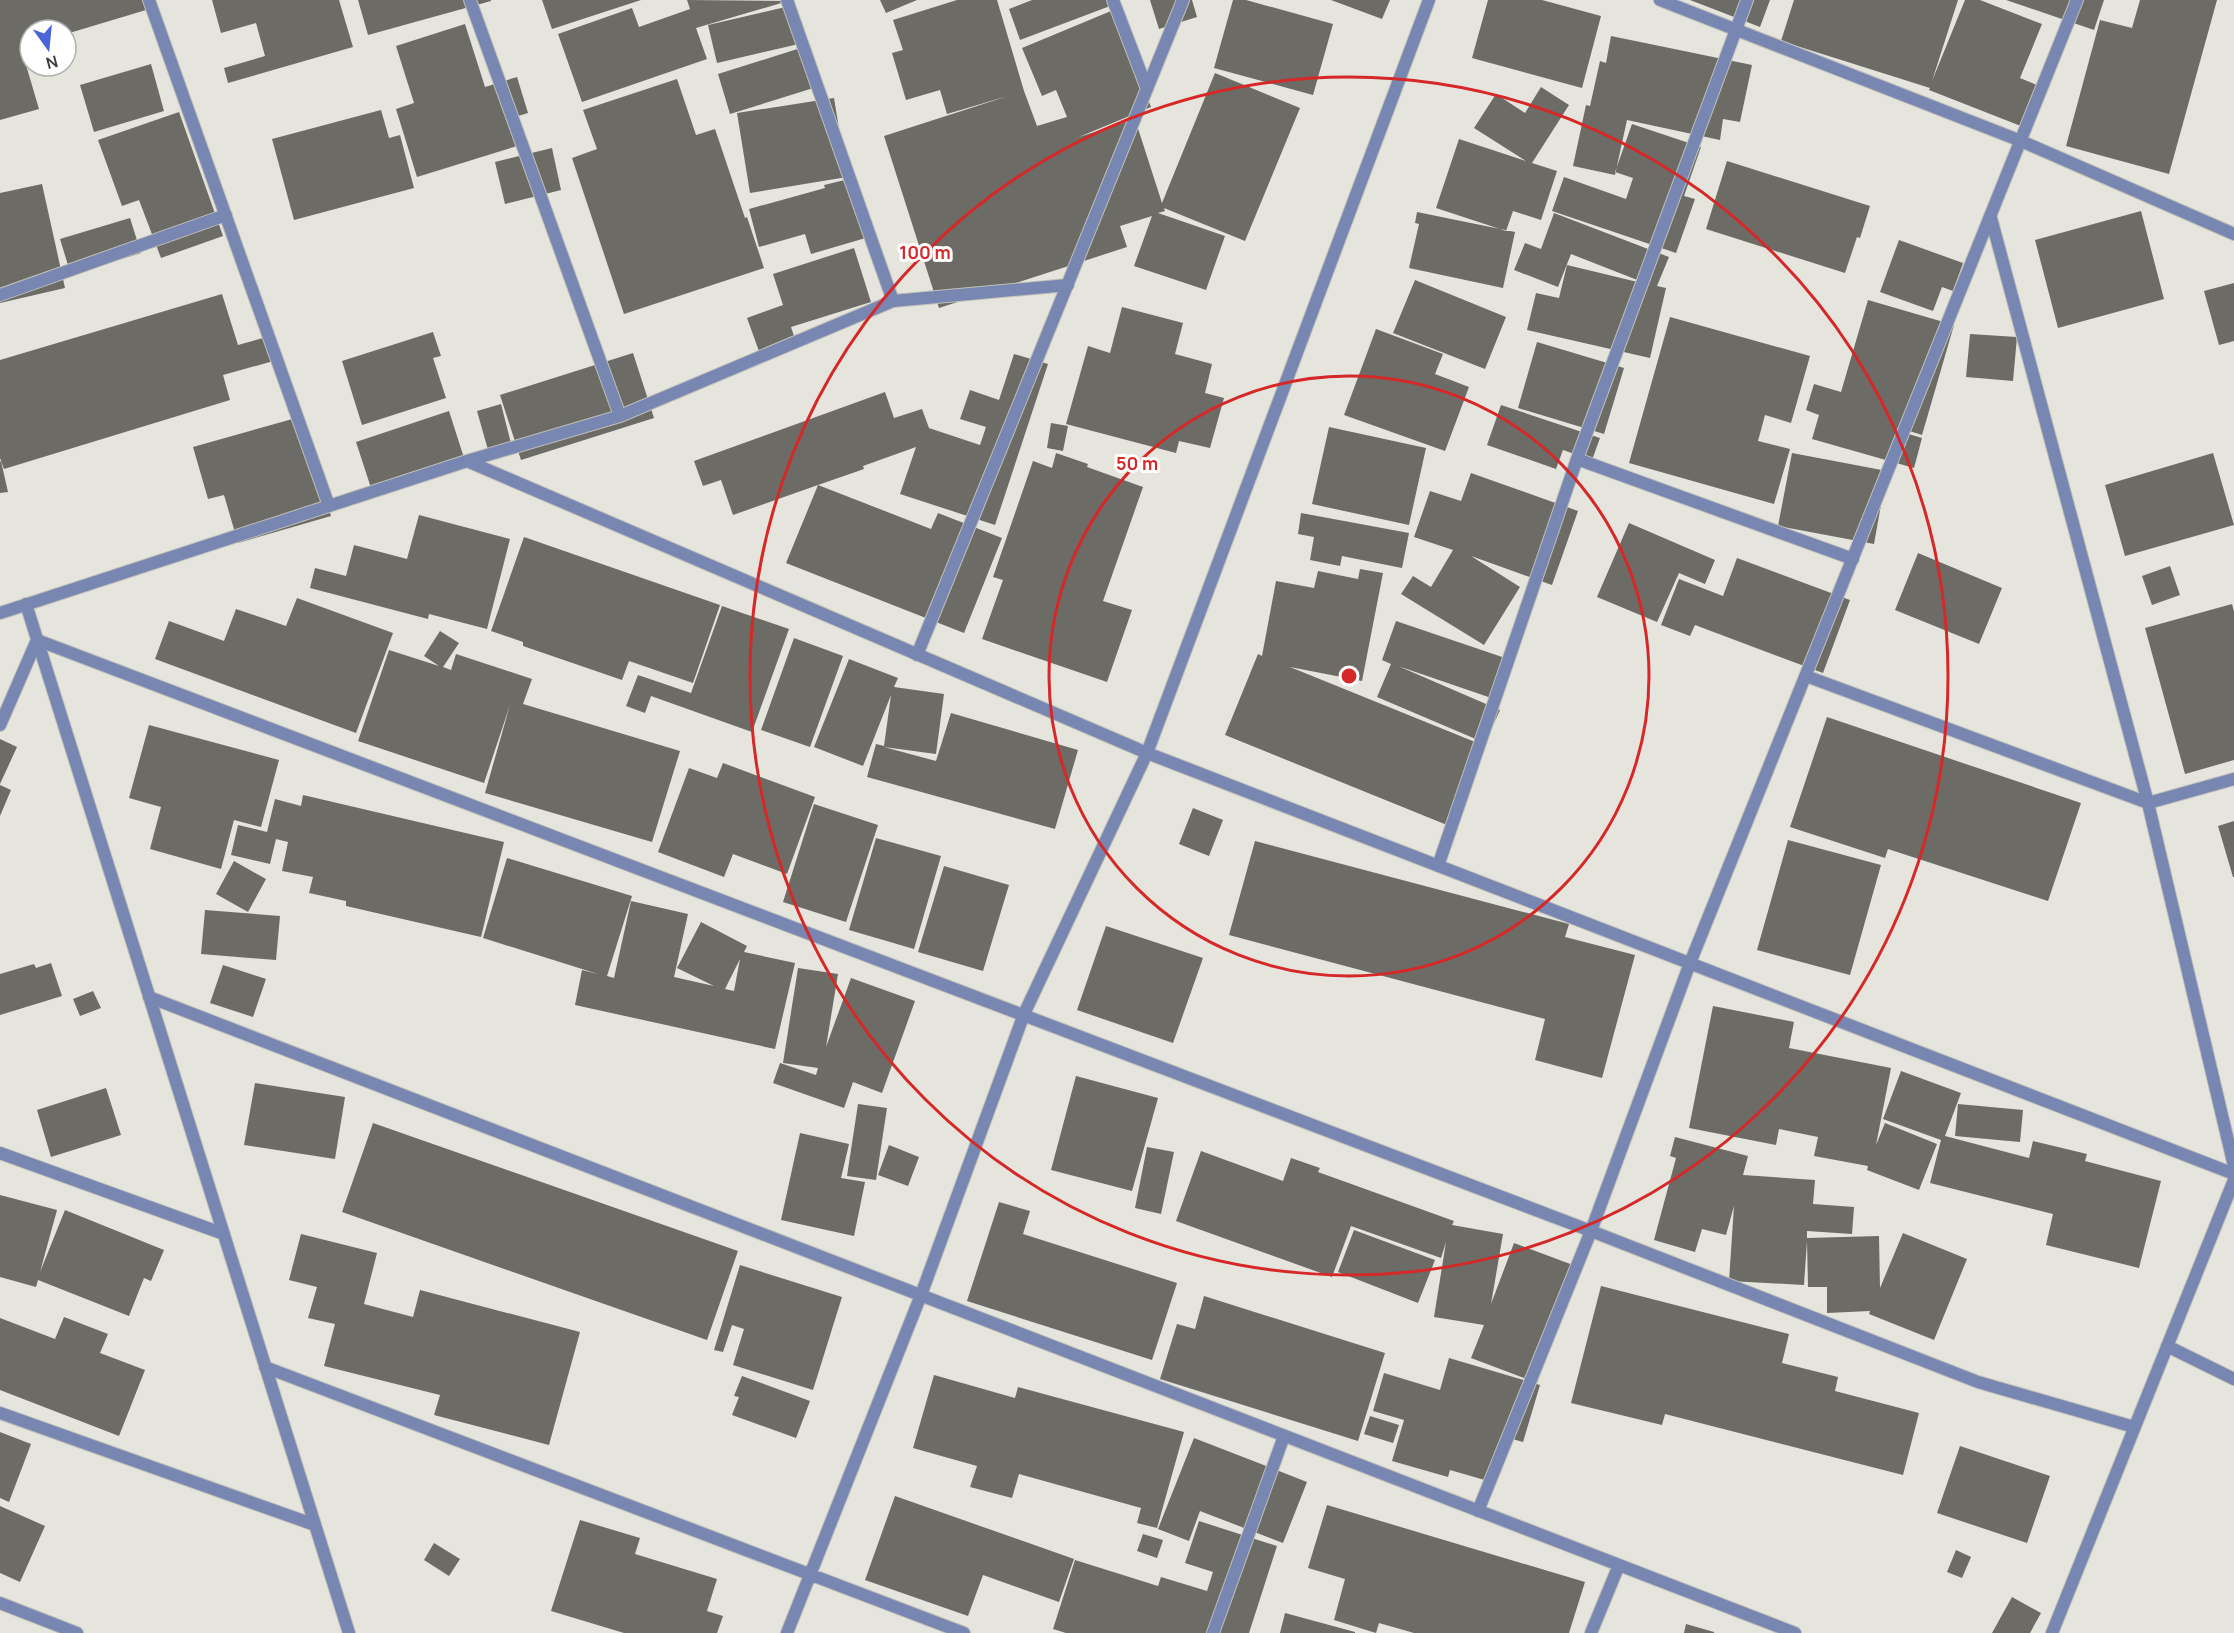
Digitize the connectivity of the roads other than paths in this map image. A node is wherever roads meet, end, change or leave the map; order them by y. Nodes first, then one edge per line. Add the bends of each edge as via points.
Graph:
1 (149, 0) edge
2 (470, 0) edge
3 (787, 0) edge
4 (1113, 0) edge
5 (1183, 0) edge
6 (1429, 0) edge
7 (1660, 0) edge
8 (1747, 0) edge
9 (2077, 0) edge
10 (1736, 29) junction
11 (1146, 90) junction
12 (2021, 141) junction
13 (226, 215) junction
14 (1991, 218) junction
15 (2234, 234) edge
16 (1068, 285) junction
17 (0, 295) edge
18 (893, 300) junction
19 (620, 416) junction
20 (1577, 459) junction
21 (467, 462) junction
22 (329, 506) junction
23 (1853, 559) junction
24 (26, 604) junction
25 (0, 613) edge
26 (37, 640) junction
27 (917, 655) junction
28 (1806, 676) junction
29 (0, 725) edge
30 (1148, 753) junction
31 (2234, 779) edge
32 (2148, 804) junction
33 (1438, 866) junction
34 (1690, 963) junction
35 (149, 997) junction
36 (1024, 1014) junction
37 (0, 1153) edge
38 (2234, 1166) edge
39 (2234, 1174) edge
40 (2234, 1180) edge
41 (1591, 1231) junction
42 (224, 1234) junction
43 (921, 1295) junction
44 (2167, 1346) junction
45 (265, 1367) junction
46 (2234, 1379) edge
47 (0, 1413) edge
48 (2134, 1427) junction
49 (1284, 1436) junction
50 (1478, 1511) junction
51 (315, 1525) junction
52 (1619, 1565) junction
53 (809, 1573) junction
54 (0, 1603) edge
55 (77, 1633) edge
56 (349, 1633) edge
57 (787, 1633) edge
58 (964, 1633) edge
59 (1213, 1633) edge
60 (1591, 1633) edge
61 (1795, 1633) edge
62 (2052, 1633) edge

1 - 13 street
2 - 19 street
3 - 18 street
4 - 11 street
5 - 11 street
6 - 30 street
7 - 10 street
8 - 10 street
9 - 12 street
10 - 12 street
10 - 20 street
11 - 16 street
12 - 14 street
12 - 15 street
13 - 17 street
13 - 22 street
14 - 23 street
14 - 32 street
16 - 18 street
16 - 27 street
18 - 19 street
19 - 21 street
20 - 23 street
20 - 33 street
21 - 22 street
21 - 27 street
22 - 24 street
23 - 28 street
24 - 25 street
24 - 26 street
26 - 29 street
26 - 35 street
26 - 36 street
27 - 30 street
28 - 32 street
28 - 34 street
30 - 33 street
30 - 36 street
31 - 32 street
32 - 38 street
33 - 34 street
34 - 39 street
34 - 41 street
35 - 42 street
35 - 43 street
36 - 41 street
36 - 43 street
37 - 42 street
40 - 44 street
41 - 48 street via 1978,1383
41 - 50 street
42 - 45 street
43 - 49 street
43 - 53 street
44 - 46 street
44 - 48 street
45 - 51 street
45 - 53 street
47 - 51 street
48 - 62 street
49 - 50 street
49 - 59 street
50 - 52 street
51 - 56 street
52 - 60 street
52 - 61 street
53 - 57 street
53 - 58 street
54 - 55 street

